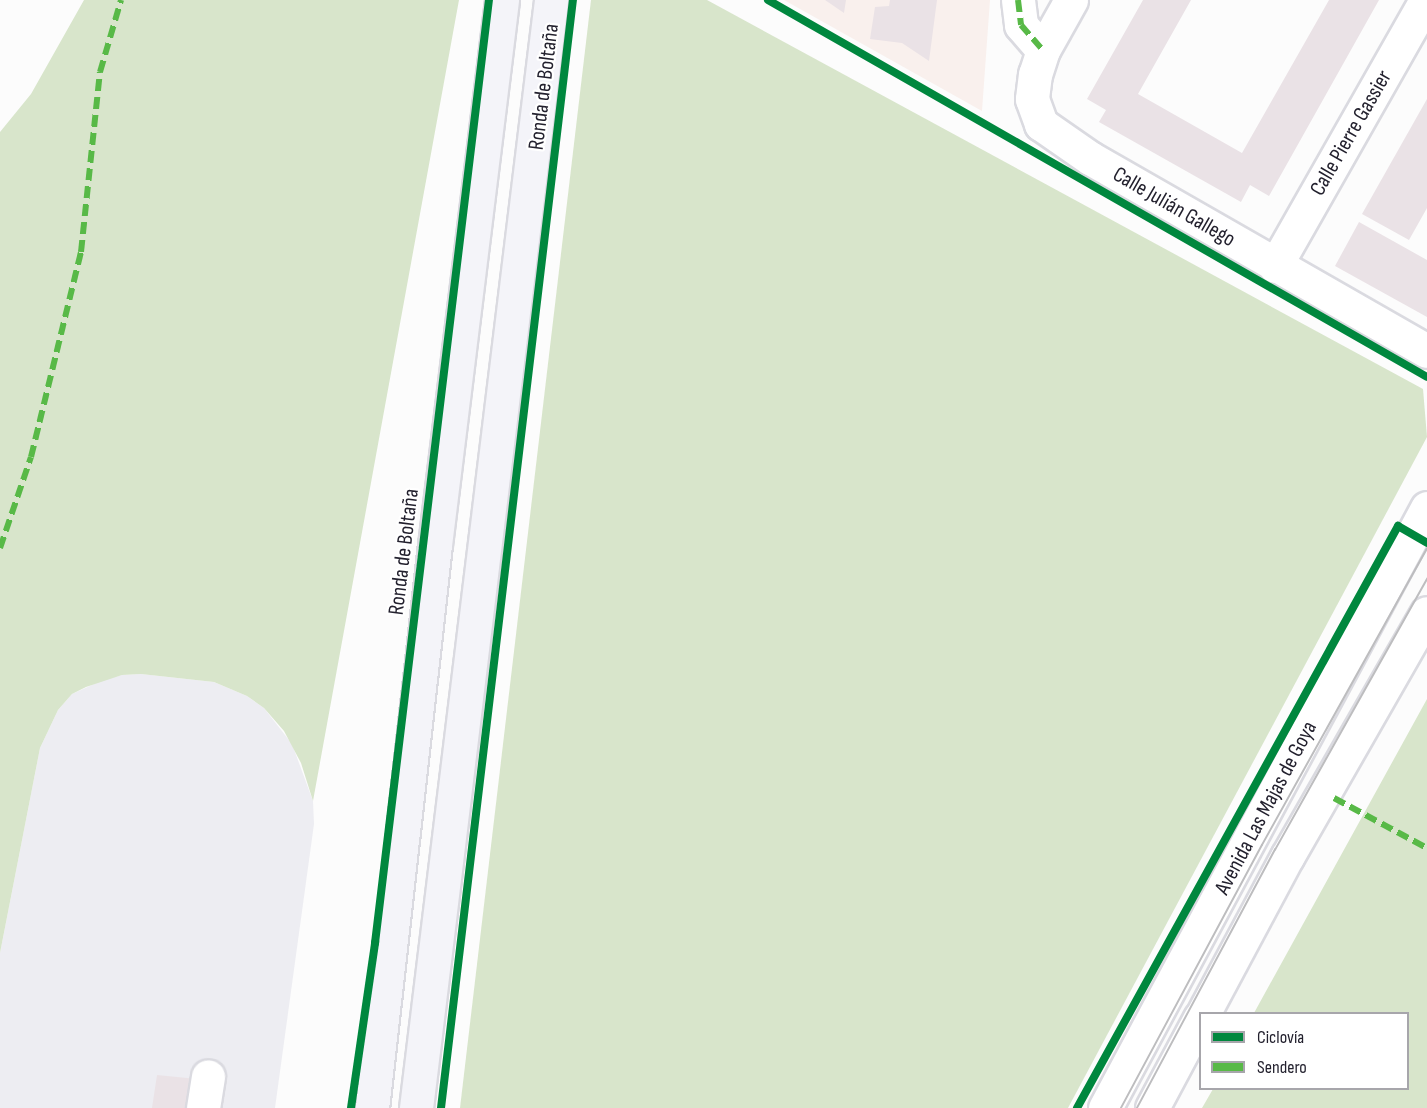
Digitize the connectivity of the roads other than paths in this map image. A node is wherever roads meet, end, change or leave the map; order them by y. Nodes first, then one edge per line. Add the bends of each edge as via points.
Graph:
1 (502, 0) edge
2 (551, 0) edge
3 (1018, 0) edge
4 (1071, 0) edge
5 (1426, 0) edge
6 (1043, 50) junction
7 (1275, 266) junction
8 (1427, 351) edge
9 (1427, 508) edge
10 (1427, 613) edge
11 (1204, 1012) edge
12 (1199, 1019) edge
13 (208, 1076) dead end
14 (203, 1108) edge
15 (372, 1108) edge
16 (416, 1108) edge
17 (1105, 1108) edge
18 (1152, 1108) edge

1 - 15 main road, Ronda de Boltaña via 435,545
2 - 16 main road, Ronda de Boltaña
3 - 6 street via 1021,25
4 - 6 street, Calle Julián Gallego
5 - 7 street, Calle Pierre Gassier
6 - 7 street, Calle Julián Gallego via 1032,99 1041,124 1090,159
7 - 8 street, Calle Julián Gallego
9 - 17 street, Avenida Las Majas de Goya
10 - 11 street, Avenida Las Majas de Goya via 1287,857
12 - 18 street
13 - 14 street

